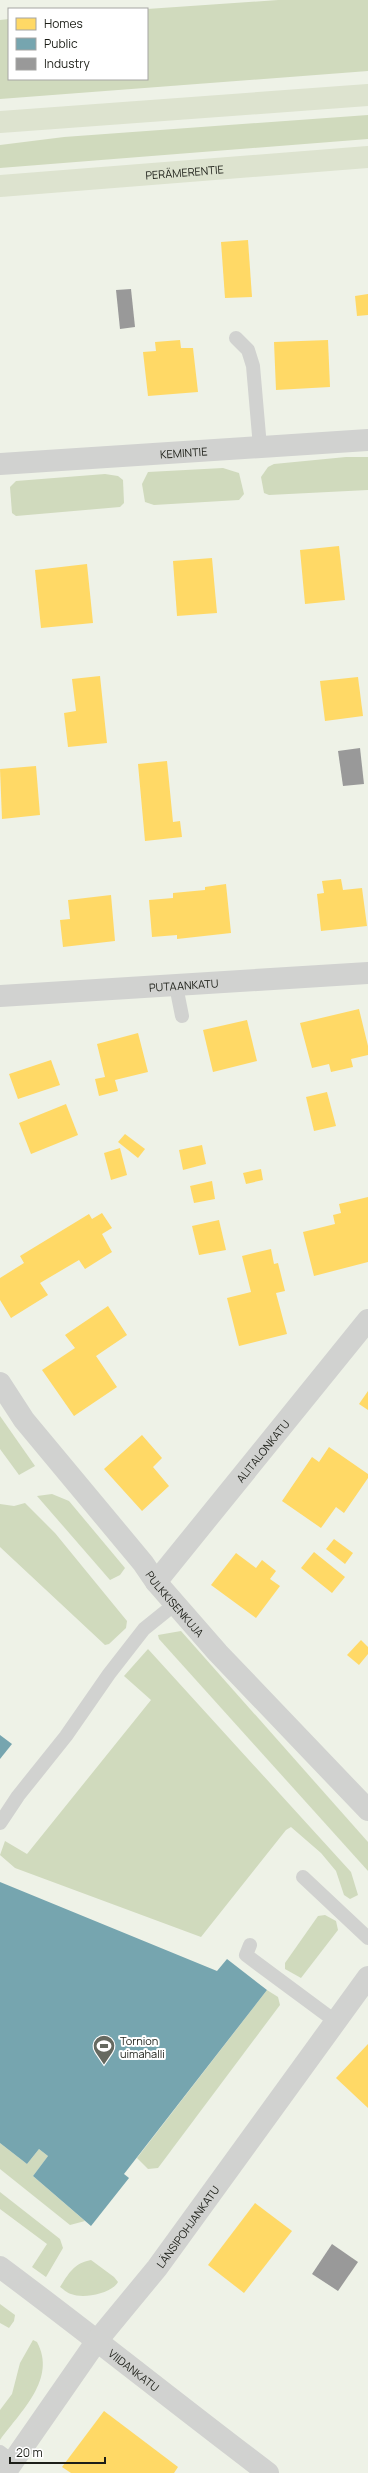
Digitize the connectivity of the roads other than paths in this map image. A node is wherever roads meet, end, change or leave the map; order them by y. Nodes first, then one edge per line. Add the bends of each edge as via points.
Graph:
1 (368, 95) edge
2 (0, 122) edge
3 (368, 157) edge
4 (0, 186) edge
5 (236, 338) dead end
6 (368, 440) edge
7 (260, 447) junction
8 (0, 464) edge
9 (368, 973) edge
10 (176, 986) junction
11 (0, 996) edge
12 (182, 1016) dead end
13 (368, 1320) edge
14 (0, 1383) edge
15 (156, 1582) junction
16 (175, 1604) junction
17 (368, 1810) edge
18 (0, 1822) edge
19 (303, 1877) dead end
20 (368, 1938) edge
21 (250, 1945) dead end
22 (368, 1977) edge
23 (335, 2021) junction
24 (0, 2267) edge
25 (96, 2342) junction
26 (6, 2462) edge
27 (268, 2473) edge

1 - 2 highway
3 - 4 highway, PERÄMERENTIE
5 - 7 lane via 248,350 253,366
6 - 7 street, KEMINTIE
7 - 8 street, KEMINTIE
9 - 10 street, PUTAANKATU
10 - 11 street, PUTAANKATU
10 - 12 lane
13 - 15 street, ALITALONKATU
14 - 15 street, PULKKISENKUJA via 24,1420
15 - 16 street, PULKKISENKUJA
16 - 17 street, PULKKISENKUJA via 218,1653
16 - 18 lane via 144,1629
19 - 20 lane
21 - 23 lane via 246,1954
22 - 23 street, LÄNSIPOHJANKATU
23 - 25 street, LÄNSIPOHJANKATU via 157,2268
24 - 25 street, VIIDANKATU via 42,2296
25 - 26 street, LÄNSIPOHJANKATU
25 - 27 street, VIIDANKATU

